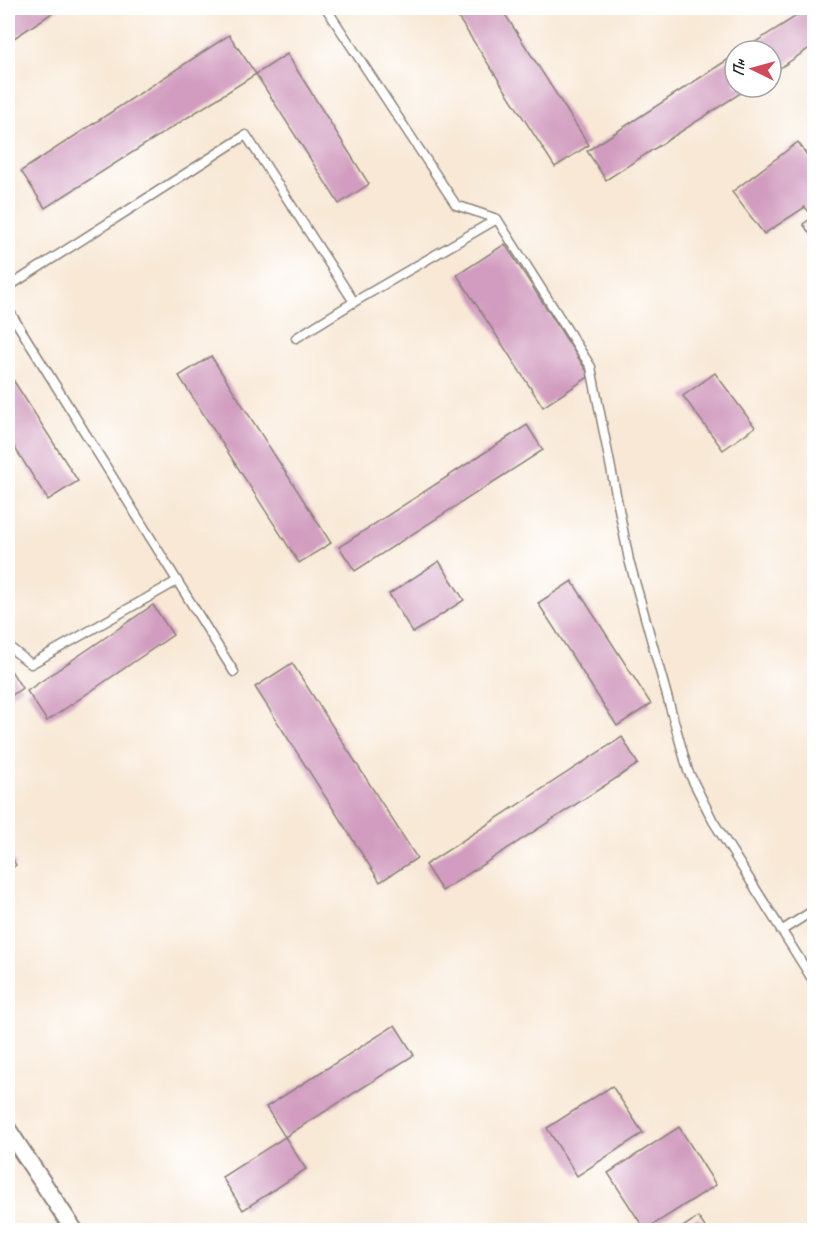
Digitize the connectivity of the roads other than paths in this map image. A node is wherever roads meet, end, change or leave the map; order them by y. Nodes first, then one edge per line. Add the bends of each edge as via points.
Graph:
1 (326, 8) edge
2 (497, 219) junction
3 (8, 287) edge
4 (354, 302) junction
5 (8, 309) edge
6 (296, 338) dead end
7 (177, 581) junction
8 (8, 646) edge
9 (234, 672) dead end
10 (814, 909) edge
11 (781, 931) junction
12 (814, 982) edge
13 (8, 1130) edge
14 (74, 1230) edge

1 - 2 lane via 456,205
2 - 4 lane
2 - 11 lane via 591,368 629,560 688,771 713,820
3 - 4 lane via 246,135
4 - 6 lane
5 - 7 lane
7 - 8 lane via 31,664
7 - 9 lane
10 - 11 lane
11 - 12 lane
13 - 14 street

